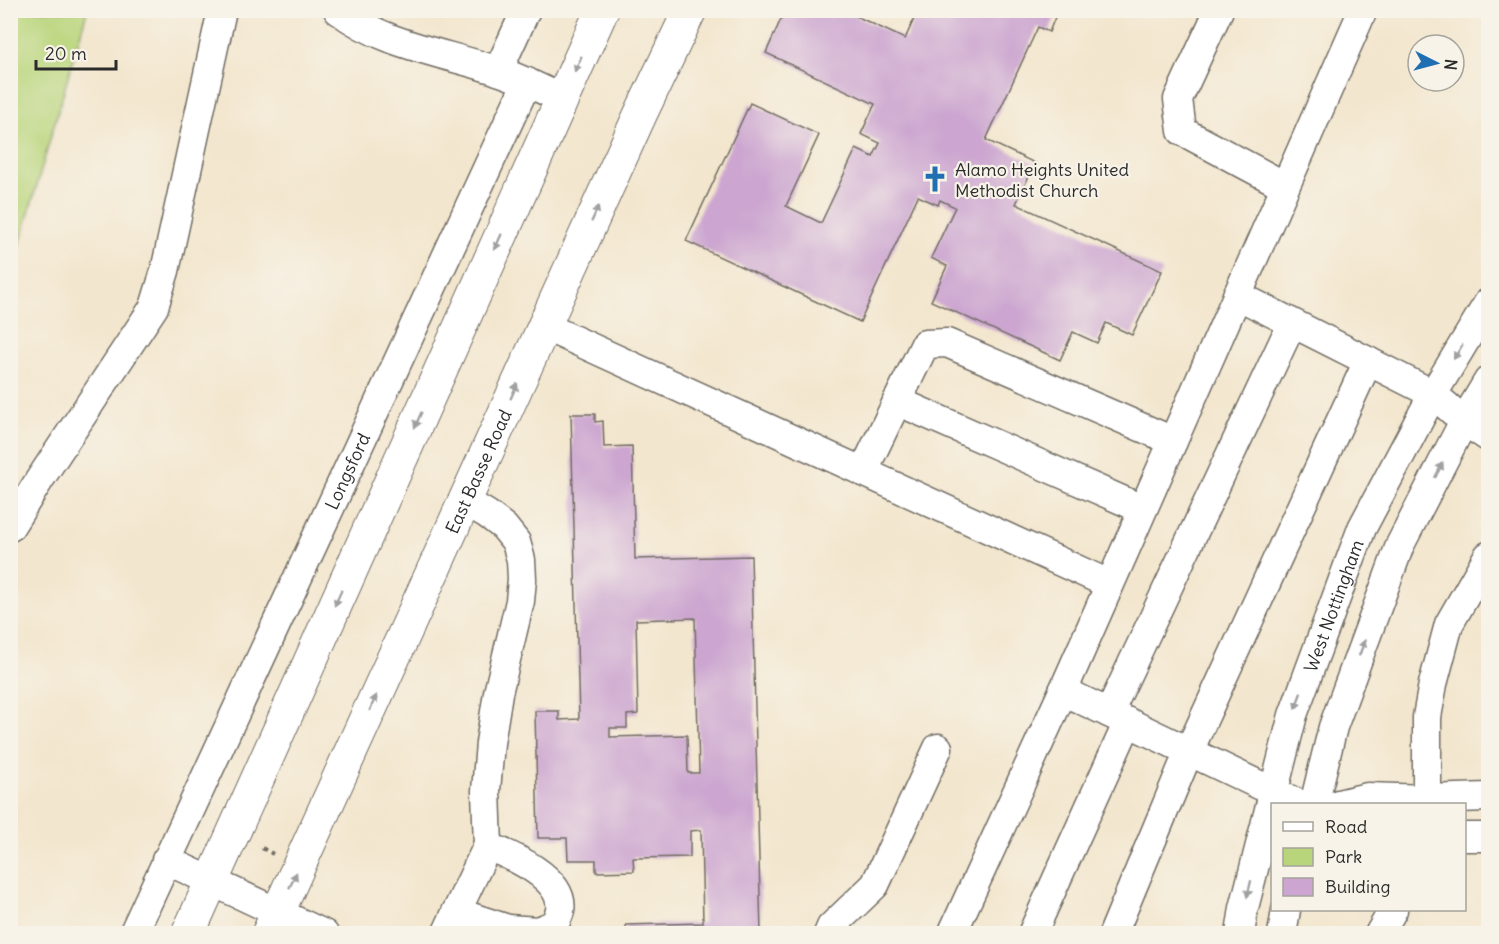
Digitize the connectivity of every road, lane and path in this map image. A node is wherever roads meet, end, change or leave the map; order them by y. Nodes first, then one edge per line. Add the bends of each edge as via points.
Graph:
1 (222, 10) edge
2 (338, 10) edge
3 (526, 10) edge
4 (602, 10) edge
5 (690, 10) edge
6 (1219, 10) edge
7 (1363, 10) edge
8 (498, 71) junction
9 (527, 82) junction
10 (562, 99) junction
11 (1285, 186) junction
12 (1237, 295) junction
13 (1488, 303) edge
14 (1292, 323) junction
15 (544, 326) junction
16 (1368, 361) junction
17 (1488, 381) edge
18 (1433, 394) junction
19 (897, 401) junction
20 (1464, 422) junction
21 (1488, 437) edge
22 (1173, 441) junction
23 (863, 472) junction
24 (465, 501) junction
25 (1142, 509) junction
26 (10, 527) edge
27 (1488, 556) edge
28 (1110, 584) junction
29 (1063, 691) junction
30 (1118, 717) junction
31 (938, 748) dead end
32 (1189, 752) junction
33 (1274, 793) junction
34 (1488, 797) edge
35 (1427, 802) edge
36 (1271, 803) edge
37 (1297, 803) edge
38 (1314, 803) edge
39 (1342, 803) edge
40 (1271, 804) edge
41 (1466, 837) edge
42 (1488, 837) edge
43 (487, 846) junction
44 (166, 860) junction
45 (212, 881) junction
46 (1286, 911) edge
47 (1392, 911) edge
48 (273, 923) edge
49 (451, 923) edge
50 (133, 933) edge
51 (188, 933) edge
52 (324, 933) edge
53 (828, 933) edge
54 (952, 933) edge
55 (1032, 933) edge
56 (1113, 933) edge
57 (1240, 933) edge
58 (1282, 933) edge
59 (1379, 933) edge

1 - 26 street via 154,307
2 - 8 street via 357,24 391,39
3 - 8 street
4 -> 10 main road
15 -> 5 main road, East Basse Road
6 - 11 street via 1178,99 1182,131
7 - 11 street
8 - 9 street
9 - 10 street
9 - 44 street, Longsford
10 -> 45 main road
11 - 12 street
12 - 14 street
12 - 22 street
13 -> 18 street, West Nottingham
14 - 16 street
14 - 30 street
15 - 23 street
24 -> 15 main road, East Basse Road
16 - 18 street
16 - 32 street
17 - 20 street
18 - 20 street
18 -> 33 street, West Nottingham via 1362,528 1293,715
19 - 22 street via 925,344 947,343
19 - 23 street
19 - 25 street
20 - 21 street
38 -> 20 street via 1333,727 1400,545
22 - 25 street
23 - 28 street
24 - 43 street via 510,534 516,542 522,570 520,601 490,742
48 -> 24 main road, East Basse Road
25 - 28 street
27 - 35 street via 1449,624 1433,684 1427,717
28 - 29 street
29 - 30 street
29 - 54 street
30 - 32 street
30 - 55 street
31 - 53 street via 875,885
32 - 33 street
32 - 56 street
33 -> 36 street, West Nottingham
33 - 37 street
34 - 35 street
35 - 39 street via 1366,797
40 -> 57 street, West Nottingham
41 - 42 street
43 - 49 street
43 - 49 street via 538,870 556,892 561,909 555,924 538,931
44 - 45 street
44 - 50 street, Longsford
45 - 48 street
45 - 51 main road
46 - 58 street
47 - 59 street
48 - 52 street

